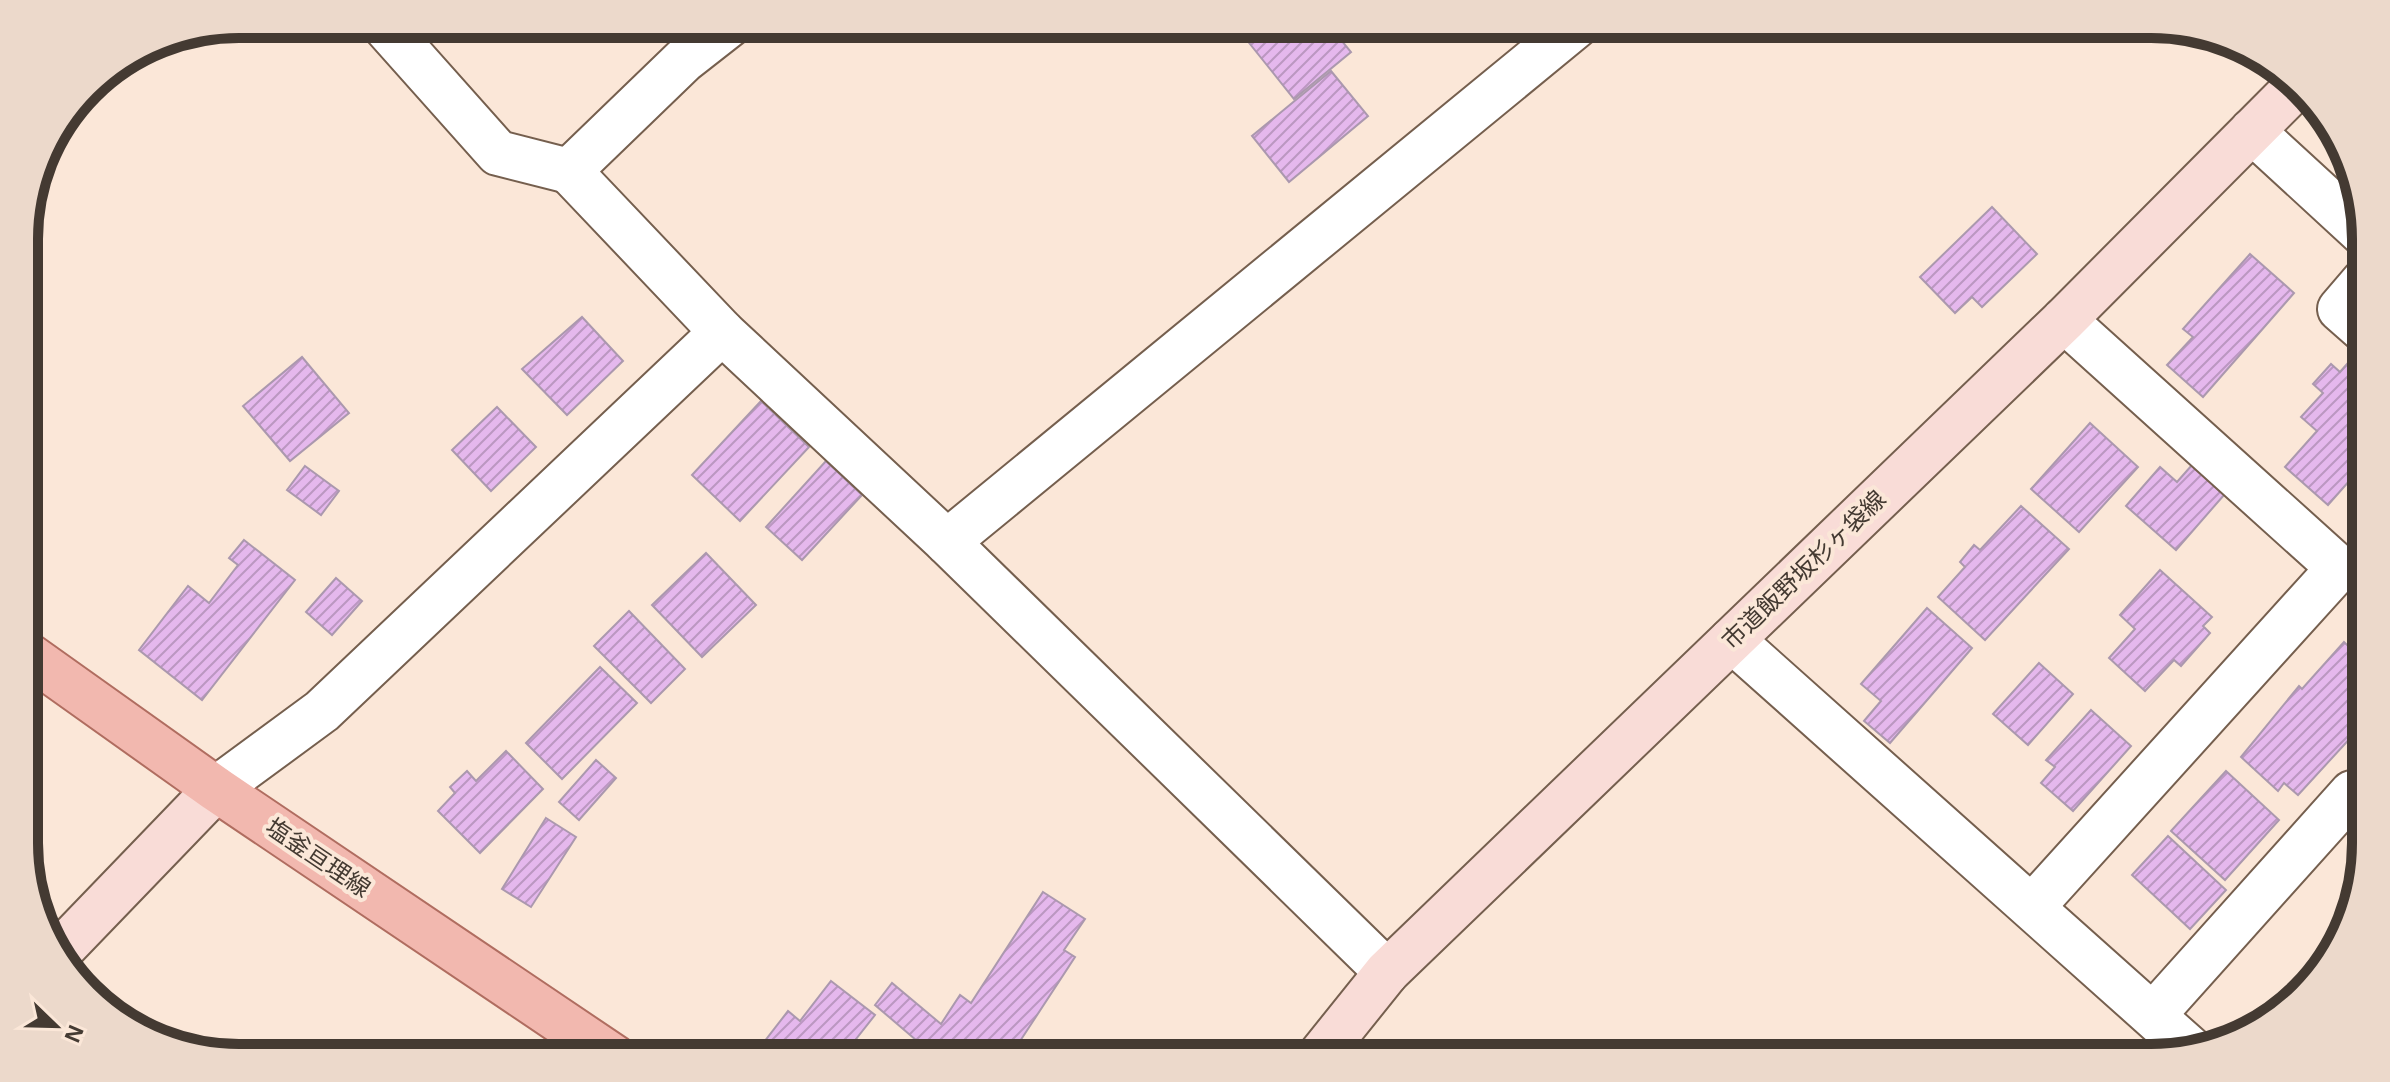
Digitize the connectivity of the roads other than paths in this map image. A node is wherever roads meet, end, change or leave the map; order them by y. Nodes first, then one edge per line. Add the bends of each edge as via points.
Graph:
1 (395, 38) edge
2 (712, 38) edge
3 (1561, 38) edge
4 (2289, 94) edge
5 (2252, 131) junction
6 (569, 171) junction
7 (2351, 222) edge
8 (2352, 295) edge
9 (2064, 320) junction
10 (2352, 320) edge
11 (722, 332) junction
12 (947, 542) junction
13 (1732, 640) junction
14 (38, 662) edge
15 (216, 789) junction
16 (2352, 802) edge
17 (2032, 907) junction
18 (66, 945) edge
19 (1387, 972) junction
20 (2153, 1015) junction
21 (2182, 1041) edge
22 (594, 1044) edge
23 (1329, 1044) edge

1 - 6 street via 498,153
2 - 6 street
3 - 12 street
4 - 5 street, 市道飯野坂杉ヶ袋線
5 - 7 street
5 - 9 street, 市道飯野坂杉ヶ袋線
6 - 11 street
8 - 10 street via 2340,309
9 - 13 street, 市道飯野坂杉ヶ袋線
9 - 17 street via 2339,568
11 - 12 street
11 - 15 street via 322,711
12 - 19 street
13 - 17 street
13 - 19 street, 市道飯野坂杉ヶ袋線
14 - 15 main road, 塩釜亘理線
15 - 18 street
15 - 22 main road, 塩釜亘理線
16 - 20 street
17 - 20 street
19 - 23 street, 市道飯野坂杉ヶ袋線
20 - 21 street

